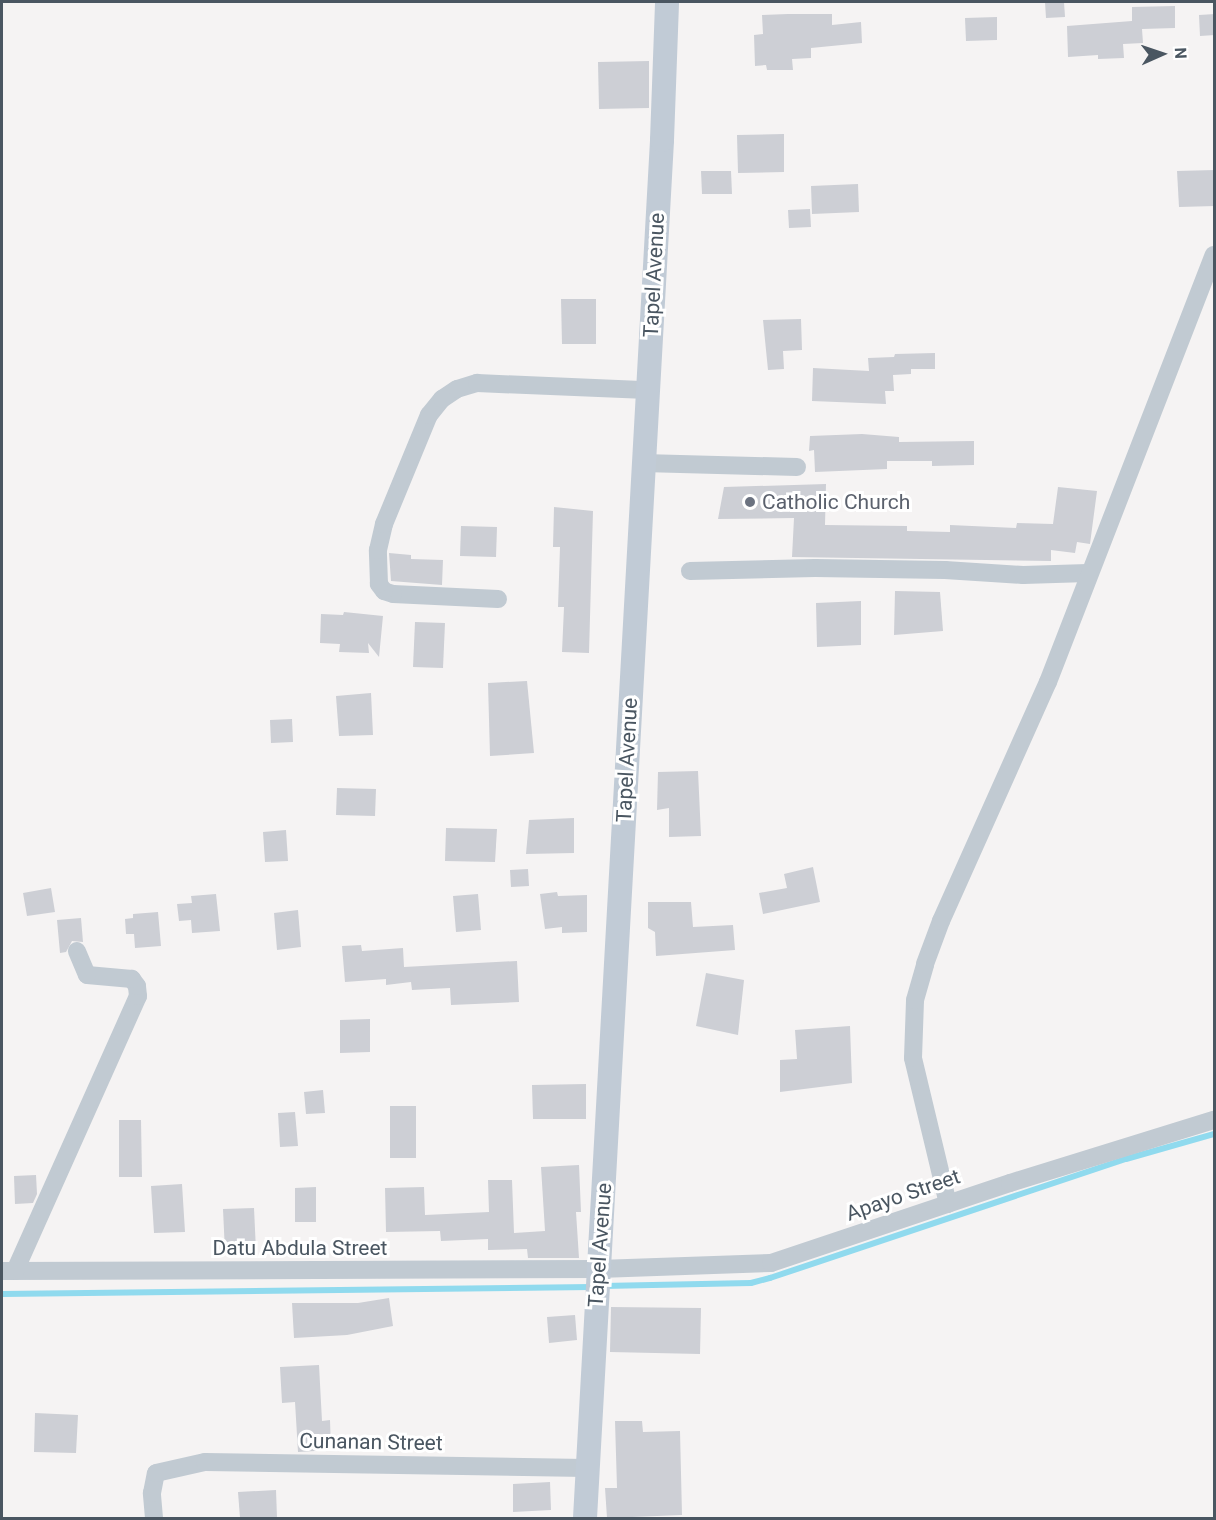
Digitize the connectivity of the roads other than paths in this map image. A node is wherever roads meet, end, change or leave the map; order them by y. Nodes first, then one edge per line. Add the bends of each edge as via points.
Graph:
1 (667, 2) edge
2 (1215, 255) edge
3 (647, 390) junction
4 (643, 463) junction
5 (797, 467) dead end
6 (690, 571) dead end
7 (1089, 573) junction
8 (498, 599) dead end
9 (77, 951) dead end
10 (1215, 1120) edge
11 (948, 1204) junction
12 (599, 1269) junction
13 (8, 1271) edge
14 (586, 1468) junction
15 (154, 1518) edge
16 (585, 1518) edge

1 - 3 street, Tapel Avenue
2 - 7 street
3 - 4 street, Tapel Avenue
3 - 8 street via 477,383 449,394 429,415 384,524 378,550 380,584 384,591 393,594
4 - 5 street
4 - 12 street, Tapel Avenue
6 - 7 street via 815,568 1023,575
7 - 11 street via 1048,682 941,921 915,1000 913,1058
9 - 13 street via 87,975 132,979 138,996
10 - 11 street, Apayo Street
11 - 12 street, Apayo Street via 771,1263
12 - 13 street, Datu Abdula Street
12 - 14 street, Tapel Avenue
14 - 15 street, Cunanan Street via 205,1462 156,1473 152,1492
14 - 16 street, Tapel Avenue

